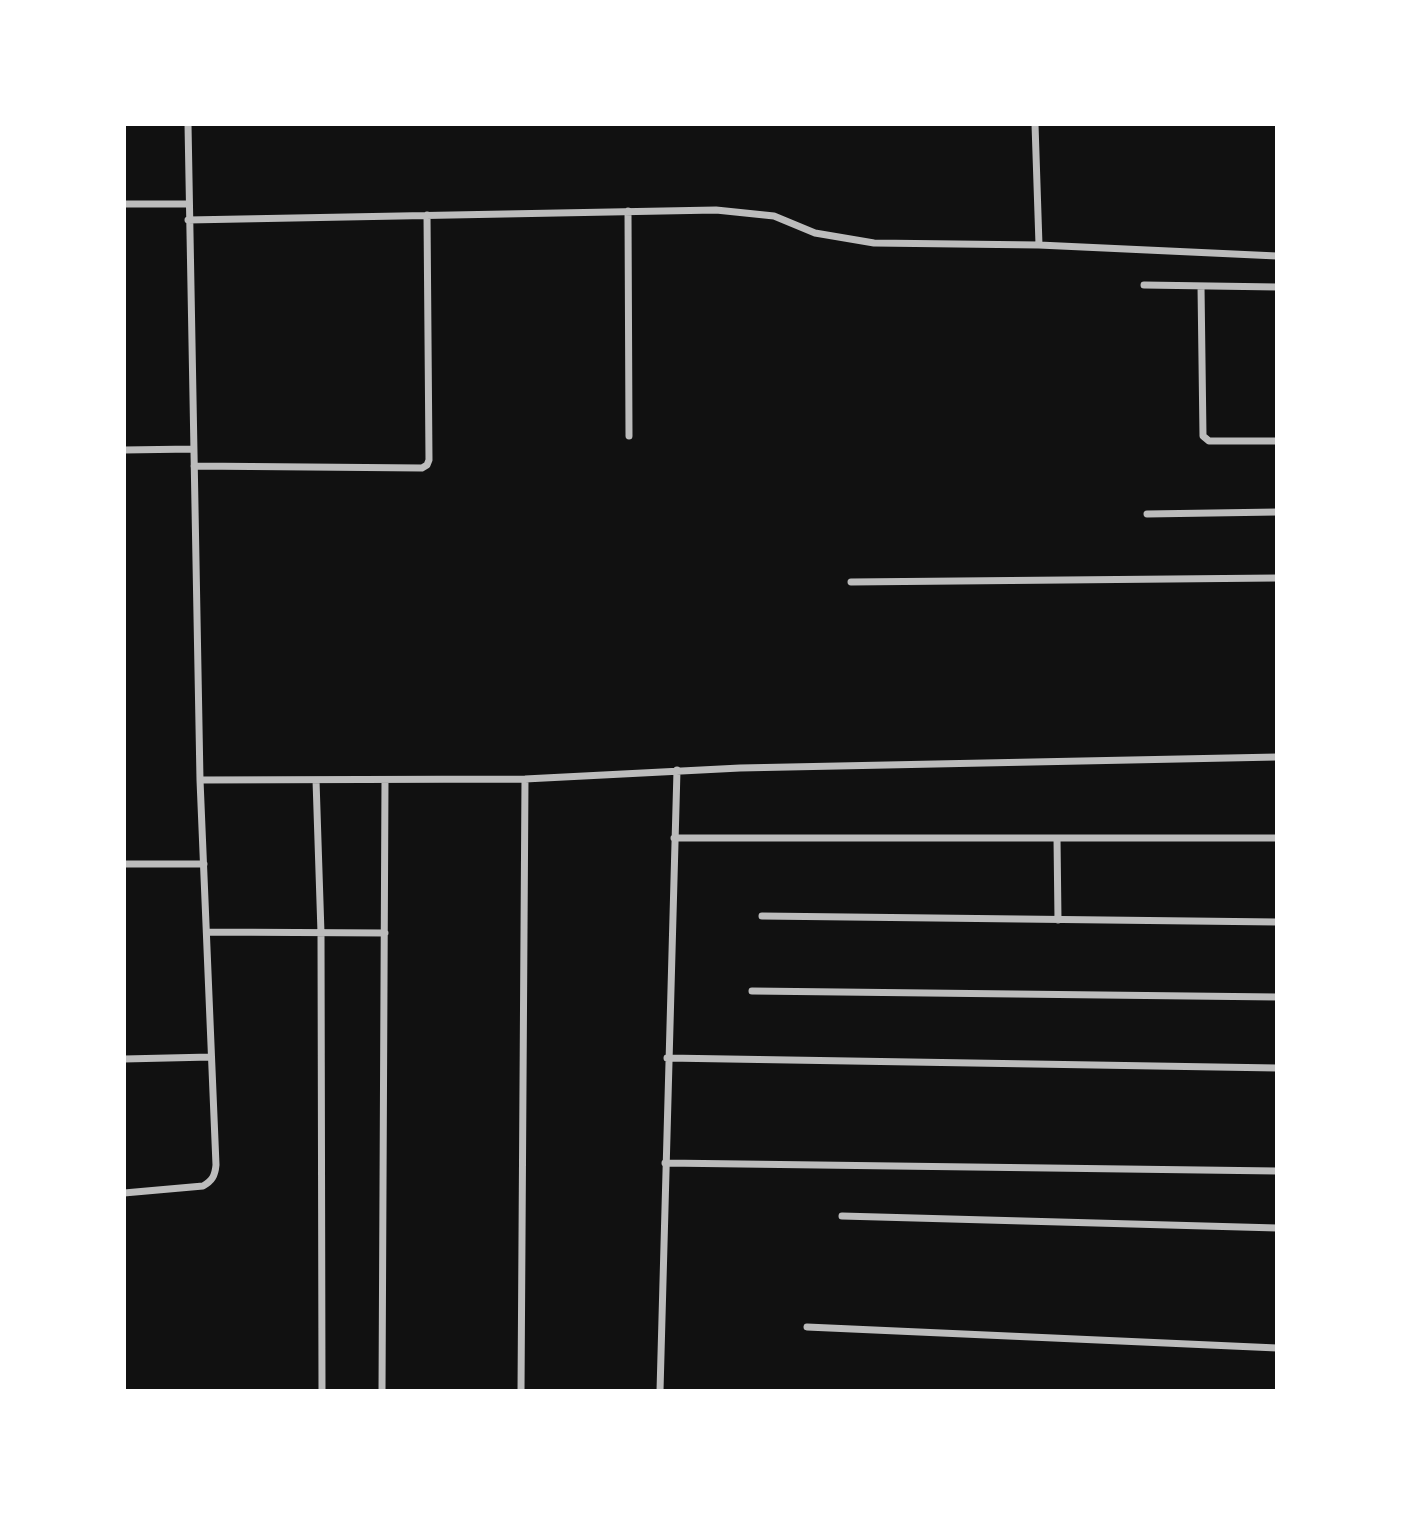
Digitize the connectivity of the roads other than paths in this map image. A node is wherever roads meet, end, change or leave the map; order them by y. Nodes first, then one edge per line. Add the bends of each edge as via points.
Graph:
1 (188, 124) edge
2 (1035, 124) edge
3 (124, 204) edge
4 (187, 204) junction
5 (628, 211) junction
6 (427, 215) junction
7 (188, 220) junction
8 (1039, 245) junction
9 (1277, 256) edge
10 (1144, 285) dead end
11 (1201, 286) junction
12 (1277, 287) edge
13 (629, 436) dead end
14 (1277, 441) edge
15 (193, 449) junction
16 (124, 450) edge
17 (194, 466) junction
18 (1277, 512) edge
19 (1147, 514) dead end
20 (1277, 578) edge
21 (851, 582) dead end
22 (1277, 757) edge
23 (677, 770) junction
24 (525, 779) junction
25 (200, 780) junction
26 (316, 780) junction
27 (385, 780) junction
28 (674, 838) junction
29 (1057, 838) junction
30 (1277, 838) edge
31 (124, 864) edge
32 (204, 864) junction
33 (762, 916) dead end
34 (1058, 919) junction
35 (1277, 922) edge
36 (207, 932) junction
37 (321, 933) junction
38 (385, 933) junction
39 (752, 990) dead end
40 (1277, 997) edge
41 (211, 1057) junction
42 (667, 1058) junction
43 (124, 1059) edge
44 (1277, 1068) edge
45 (666, 1163) junction
46 (1277, 1171) edge
47 (124, 1193) edge
48 (842, 1216) dead end
49 (1277, 1228) edge
50 (807, 1327) dead end
51 (1277, 1348) edge
52 (322, 1391) edge
53 (382, 1391) edge
54 (521, 1391) edge
55 (660, 1391) edge

1 - 4 street
2 - 8 street
3 - 4 street
4 - 7 street
5 - 6 street
5 - 8 street via 716,210 774,216 815,233 874,243
5 - 13 street
6 - 7 street
6 - 17 street via 427,465
7 - 15 street
8 - 9 street
10 - 11 street
11 - 12 street
11 - 14 street via 1202,433 1209,441
15 - 16 street
15 - 17 street
17 - 25 street
18 - 19 street
20 - 21 street
22 - 23 street
23 - 24 street
23 - 28 street
24 - 27 street
24 - 54 street
25 - 26 street
25 - 32 street
26 - 27 street
26 - 37 street
27 - 38 street
28 - 29 street
28 - 42 street
29 - 30 street
29 - 34 street
31 - 32 street
32 - 36 street
33 - 34 street
34 - 35 street
36 - 37 street
36 - 41 street
37 - 38 street
37 - 52 street
38 - 53 street
39 - 40 street
41 - 43 street
41 - 47 street via 216,1165 211,1182 196,1188
42 - 44 street
42 - 45 street
45 - 46 street
45 - 55 street
48 - 49 street
50 - 51 street

